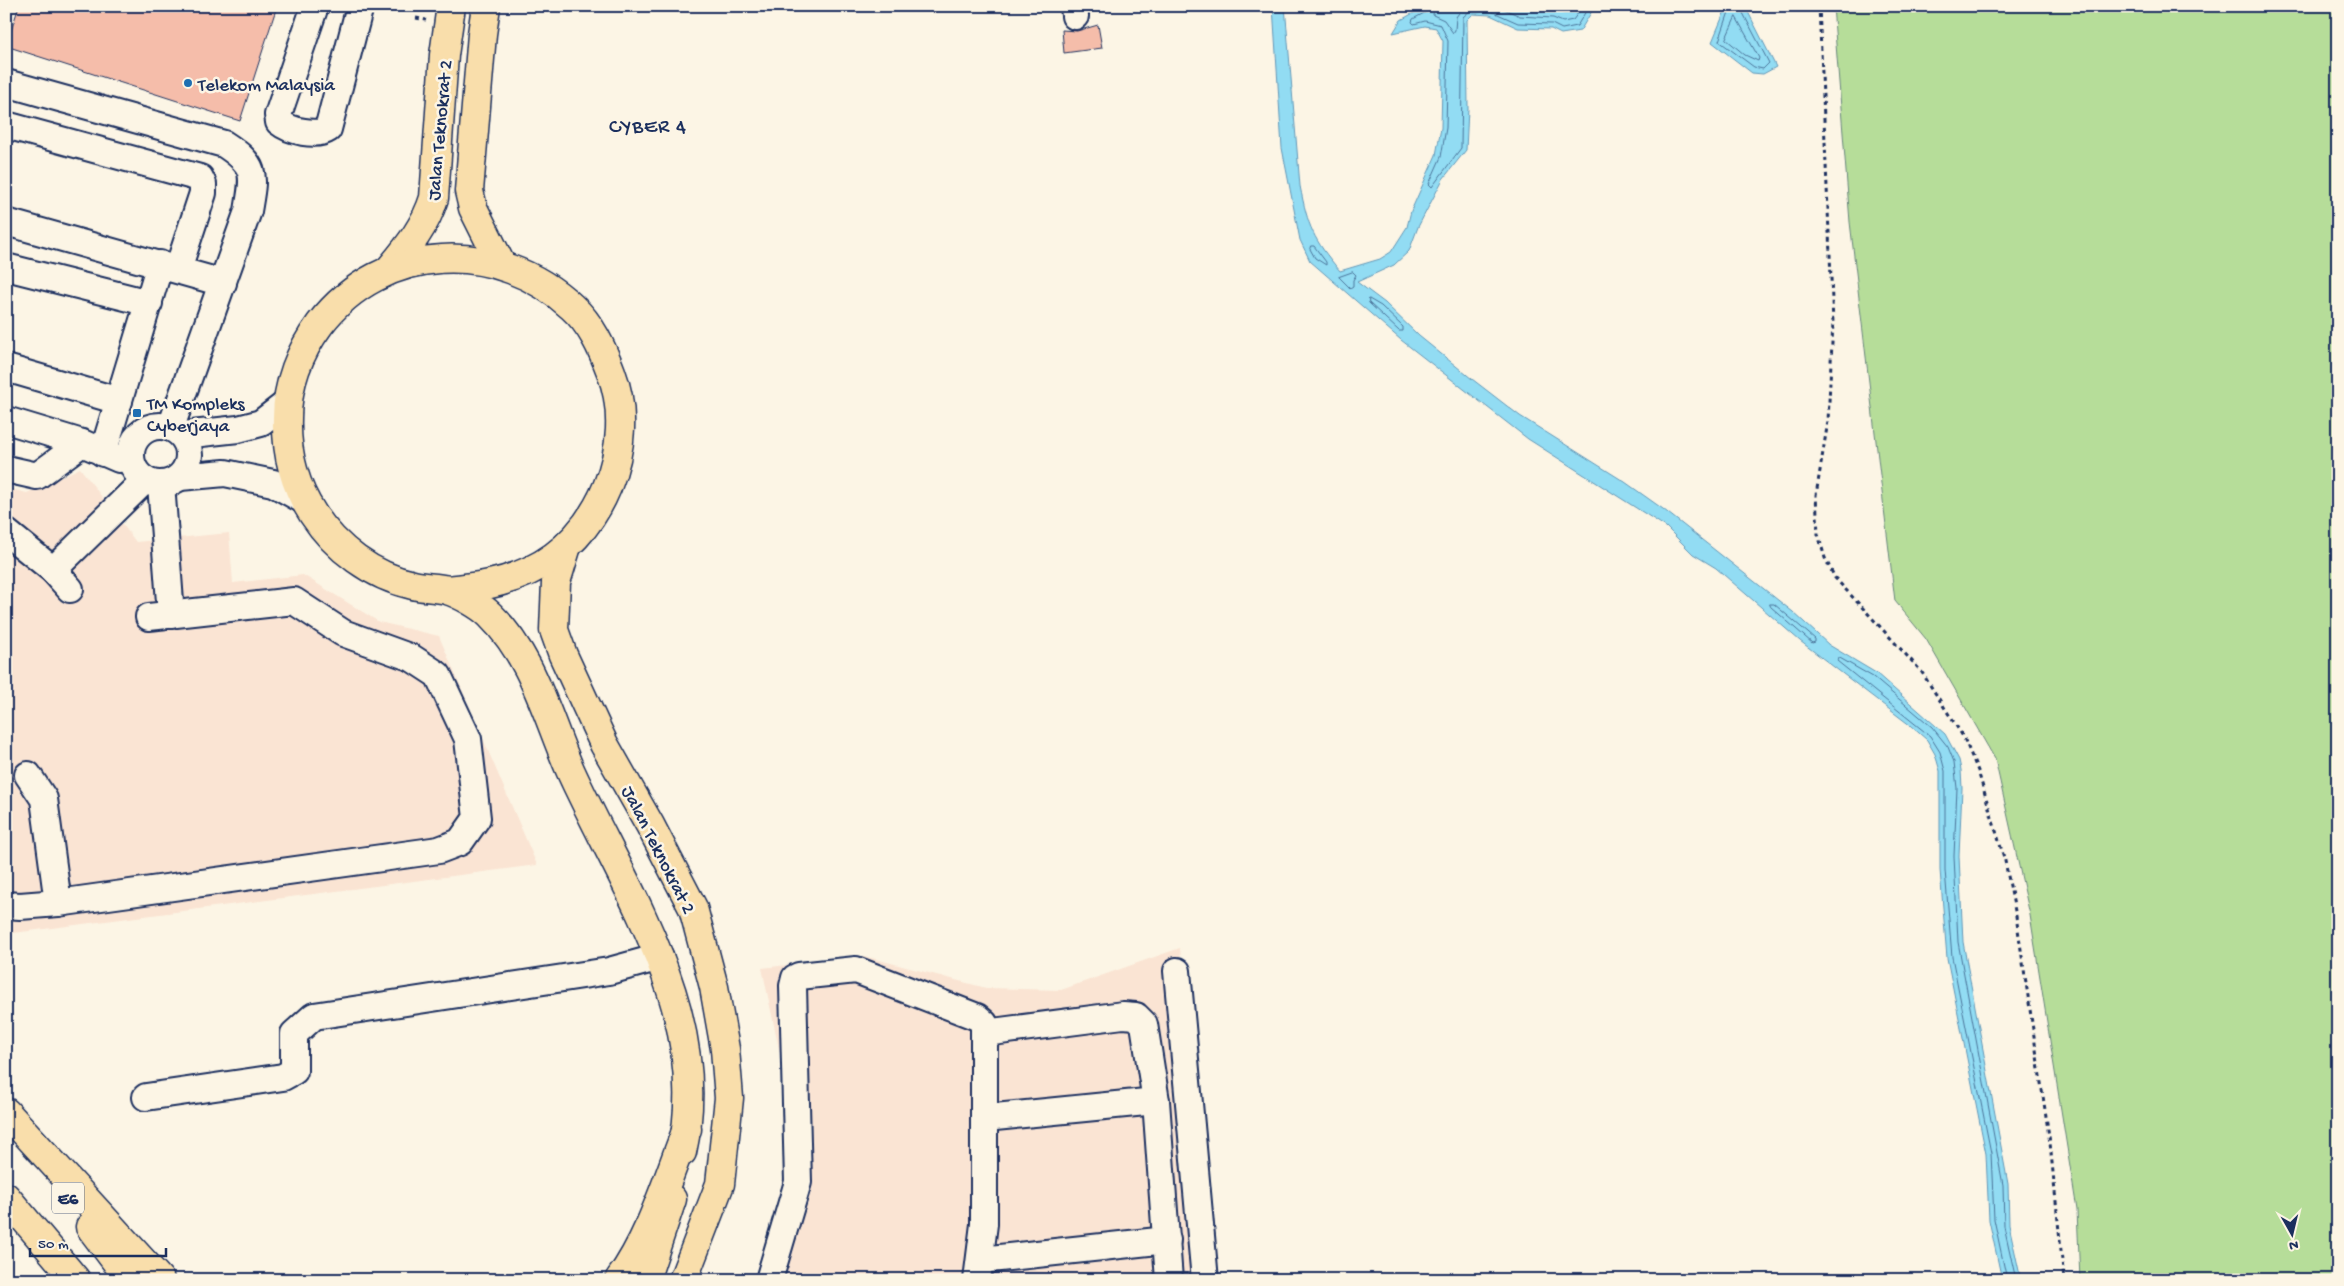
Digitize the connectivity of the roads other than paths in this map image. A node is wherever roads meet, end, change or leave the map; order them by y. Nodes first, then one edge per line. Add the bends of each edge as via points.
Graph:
1 (315, 6) edge
2 (360, 6) edge
3 (451, 8) edge
4 (487, 11) edge
5 (10, 84) edge
6 (6, 112) edge
7 (146, 123) junction
8 (6, 125) edge
9 (136, 162) junction
10 (6, 222) edge
11 (501, 264) junction
12 (6, 267) edge
13 (169, 267) junction
14 (389, 270) junction
15 (224, 283) junction
16 (148, 303) junction
17 (6, 368) edge
18 (119, 401) junction
19 (287, 403) junction
20 (6, 420) edge
21 (177, 431) junction
22 (92, 448) junction
23 (6, 469) edge
24 (155, 476) junction
25 (305, 501) junction
26 (6, 532) edge
27 (567, 546) junction
28 (53, 570) junction
29 (70, 589) dead end
30 (447, 590) junction
31 (28, 776) dead end
32 (58, 903) junction
33 (6, 905) edge
34 (660, 958) junction
35 (1177, 971) dead end
36 (985, 1033) junction
37 (146, 1097) dead end
38 (1156, 1101) junction
39 (6, 1112) edge
40 (6, 1116) edge
41 (985, 1118) junction
42 (687, 1129) junction
43 (6, 1197) edge
44 (1167, 1240) junction
45 (979, 1270) edge
46 (76, 1280) edge
47 (130, 1280) edge
48 (160, 1280) edge
49 (619, 1280) edge
50 (645, 1280) edge
51 (683, 1280) edge
52 (769, 1280) edge
53 (1169, 1280) edge
54 (1205, 1280) edge

1 - 2 street via 278,115 284,126 317,134 328,129
3 - 14 main road, Jalan Teknokrat 2 via 444,55 434,198 420,232
4 - 11 main road, Jalan Teknokrat 2 via 469,191 473,208
5 - 6 street
5 - 7 street
7 - 9 street
7 - 15 street via 224,144 243,156 250,168 253,180 248,211
8 - 9 street
9 - 13 street via 200,178 204,184 194,222
10 - 13 street
11 - 14 main road via 472,258 431,259
11 - 27 main road via 541,282 575,310 601,345 616,386 620,429 613,472 595,512
12 - 16 street
13 - 15 street
13 - 16 street
14 - 19 main road via 358,287 331,310 315,331 295,369
15 - 21 street
16 - 18 street
17 - 18 street
18 - 22 street
19 - 21 street via 261,423 238,429
19 - 25 main road via 286,437 292,470
20 - 22 street
21 - 24 street via 189,445 187,467
21 - 24 street via 158,425 145,429 135,438 131,451
22 - 23 street via 37,476
22 - 24 street
24 - 25 street via 225,473 273,483
24 - 28 street
24 - 32 street via 160,616 294,601 344,633 412,658 438,675 468,739 476,818 460,842 440,850
25 - 30 main road via 324,530 357,559 379,573 412,585
26 - 28 street
27 - 30 main road via 534,570 496,584
27 - 51 main road, Jalan Teknokrat 2 via 556,582 554,630 604,744 693,908 714,987 725,1049 729,1098 720,1184
28 - 29 street
30 - 34 main road via 488,613 518,649 537,685 570,769
31 - 32 street via 44,799
32 - 33 street
34 - 37 street via 609,971 314,1016 294,1034 294,1071 283,1077
34 - 42 main road via 680,1021 687,1057
35 - 54 street
36 - 38 street via 1136,1016 1144,1024
36 - 41 street
36 - 52 street via 984,1024 978,1017 868,972 856,970 795,978 798,1182
38 - 41 street
38 - 44 street
39 - 48 main road
40 - 47 main road, E6
41 - 45 street
42 - 49 main road via 648,1226
42 - 50 main road via 669,1212
43 - 46 main road, E6
44 - 45 street
44 - 53 street

